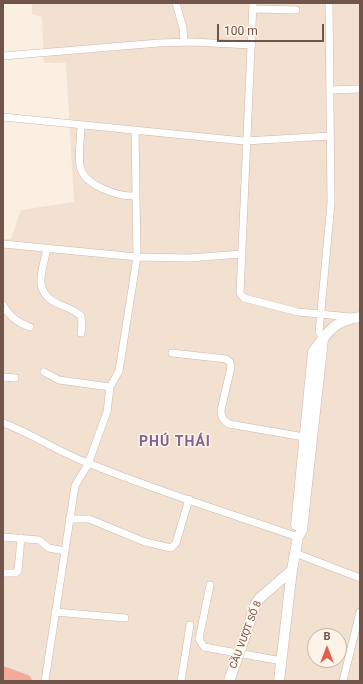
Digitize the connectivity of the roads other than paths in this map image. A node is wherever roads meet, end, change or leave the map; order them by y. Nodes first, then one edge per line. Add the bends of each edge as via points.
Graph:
1 (176, 3) edge
2 (329, 3) edge
3 (253, 6) edge
4 (296, 10) dead end
5 (184, 42) junction
6 (252, 45) junction
7 (3, 56) edge
8 (360, 88) edge
9 (330, 90) junction
10 (3, 117) edge
11 (81, 125) junction
12 (135, 130) junction
13 (330, 136) junction
14 (247, 140) junction
15 (136, 196) junction
16 (3, 244) edge
17 (47, 249) junction
18 (241, 254) junction
19 (137, 257) junction
20 (3, 305) edge
21 (321, 315) junction
22 (359, 317) edge
23 (30, 327) dead end
24 (81, 333) dead end
25 (323, 339) junction
26 (172, 352) dead end
27 (44, 372) dead end
28 (3, 377) edge
29 (15, 378) dead end
30 (110, 387) junction
31 (3, 423) edge
32 (304, 437) junction
33 (88, 464) junction
34 (188, 499) junction
35 (70, 519) junction
36 (3, 537) edge
37 (298, 537) junction
38 (20, 538) junction
39 (65, 551) junction
40 (295, 553) junction
41 (292, 570) junction
42 (3, 573) edge
43 (360, 578) edge
44 (210, 585) dead end
45 (267, 592) junction
46 (290, 601) junction
47 (55, 612) junction
48 (360, 612) edge
49 (125, 618) dead end
50 (190, 625) dead end
51 (282, 662) junction
52 (3, 673) edge
53 (25, 681) edge
54 (44, 681) edge
55 (181, 681) edge
56 (229, 681) edge
57 (280, 681) edge
58 (344, 681) edge

1 - 5 street
2 - 9 street
3 - 4 street
3 - 6 street
5 - 6 street
5 - 7 street
6 - 14 street
8 - 9 street
9 - 13 street
10 - 11 street
11 - 12 street
11 - 15 street via 80,165 84,174 109,192 120,196
12 - 14 street
12 - 15 street
13 - 14 street
13 - 21 street via 331,203
14 - 18 street
15 - 19 street
16 - 17 street
17 - 19 street
17 - 24 street via 40,276 44,292 51,301 81,316
18 - 19 street via 190,258
18 - 21 street via 240,293 244,298 298,312
19 - 30 street via 119,371
20 - 23 street via 16,321
21 - 22 street
21 - 25 street via 319,332
22 - 25 street via 343,321 329,329
25 - 32 street via 313,352
25 - 37 street via 302,530
26 - 32 street via 226,359 230,362 221,410 229,424
27 - 30 street via 59,380
28 - 29 street
30 - 33 street via 107,412
31 - 33 street via 25,431 53,448
32 - 37 street via 296,528
33 - 34 street
33 - 35 street via 75,486
34 - 35 street via 176,543 171,548 145,542 89,520
34 - 37 street
35 - 39 street
36 - 38 street
37 - 40 street
38 - 39 street via 39,540 49,548
38 - 42 street via 18,571
39 - 47 street
40 - 41 street
40 - 43 street
41 - 45 street, CẦU VƯỢT SỐ 8
41 - 46 street
44 - 51 street via 200,644 204,647
45 - 46 street, CẦU VƯỢT SỐ 8 via 283,592
45 - 56 street, CẦU VƯỢT SỐ 8, bridge via 256,603
46 - 51 street
47 - 49 street
47 - 54 street
48 - 58 street
50 - 55 street
51 - 57 street
52 - 53 highway

